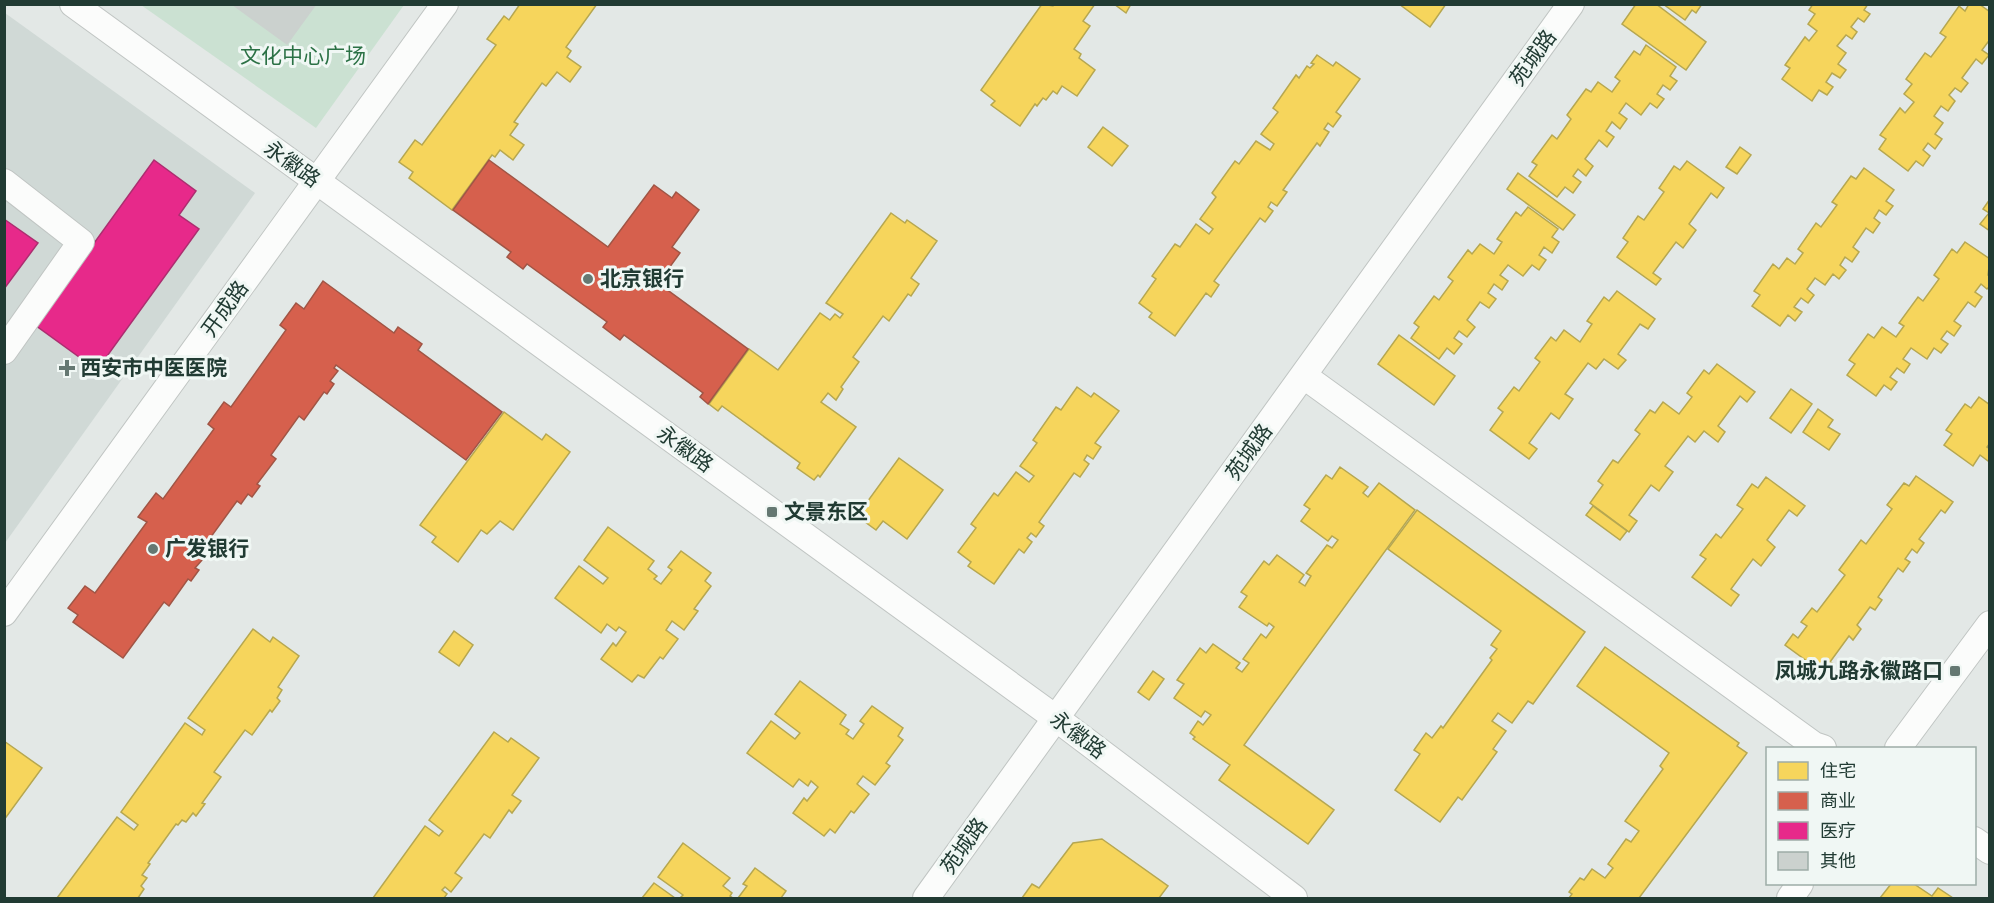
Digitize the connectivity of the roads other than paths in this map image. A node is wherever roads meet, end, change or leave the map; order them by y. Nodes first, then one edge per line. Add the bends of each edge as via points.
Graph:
1 (73, 4) edge
2 (445, 4) edge
3 (1571, 4) edge
4 (4, 182) edge
5 (317, 182) junction
6 (4, 351) edge
7 (1304, 376) junction
8 (4, 613) edge
9 (1989, 624) edge
10 (1057, 719) junction
11 (1820, 747) edge
12 (1899, 747) edge
13 (1976, 841) edge
14 (1989, 851) edge
15 (1799, 885) edge
16 (926, 898) edge
17 (1294, 898) edge
18 (1790, 898) edge

1 - 5 street, 永徽路
2 - 5 street, 开成路
3 - 7 street, 苑城路
4 - 6 street via 81,242
5 - 8 street, 开成路
5 - 10 street, 永徽路
7 - 10 street, 苑城路
7 - 11 street
9 - 12 street
10 - 16 street, 苑城路
10 - 17 street, 永徽路
13 - 14 street
15 - 18 street

